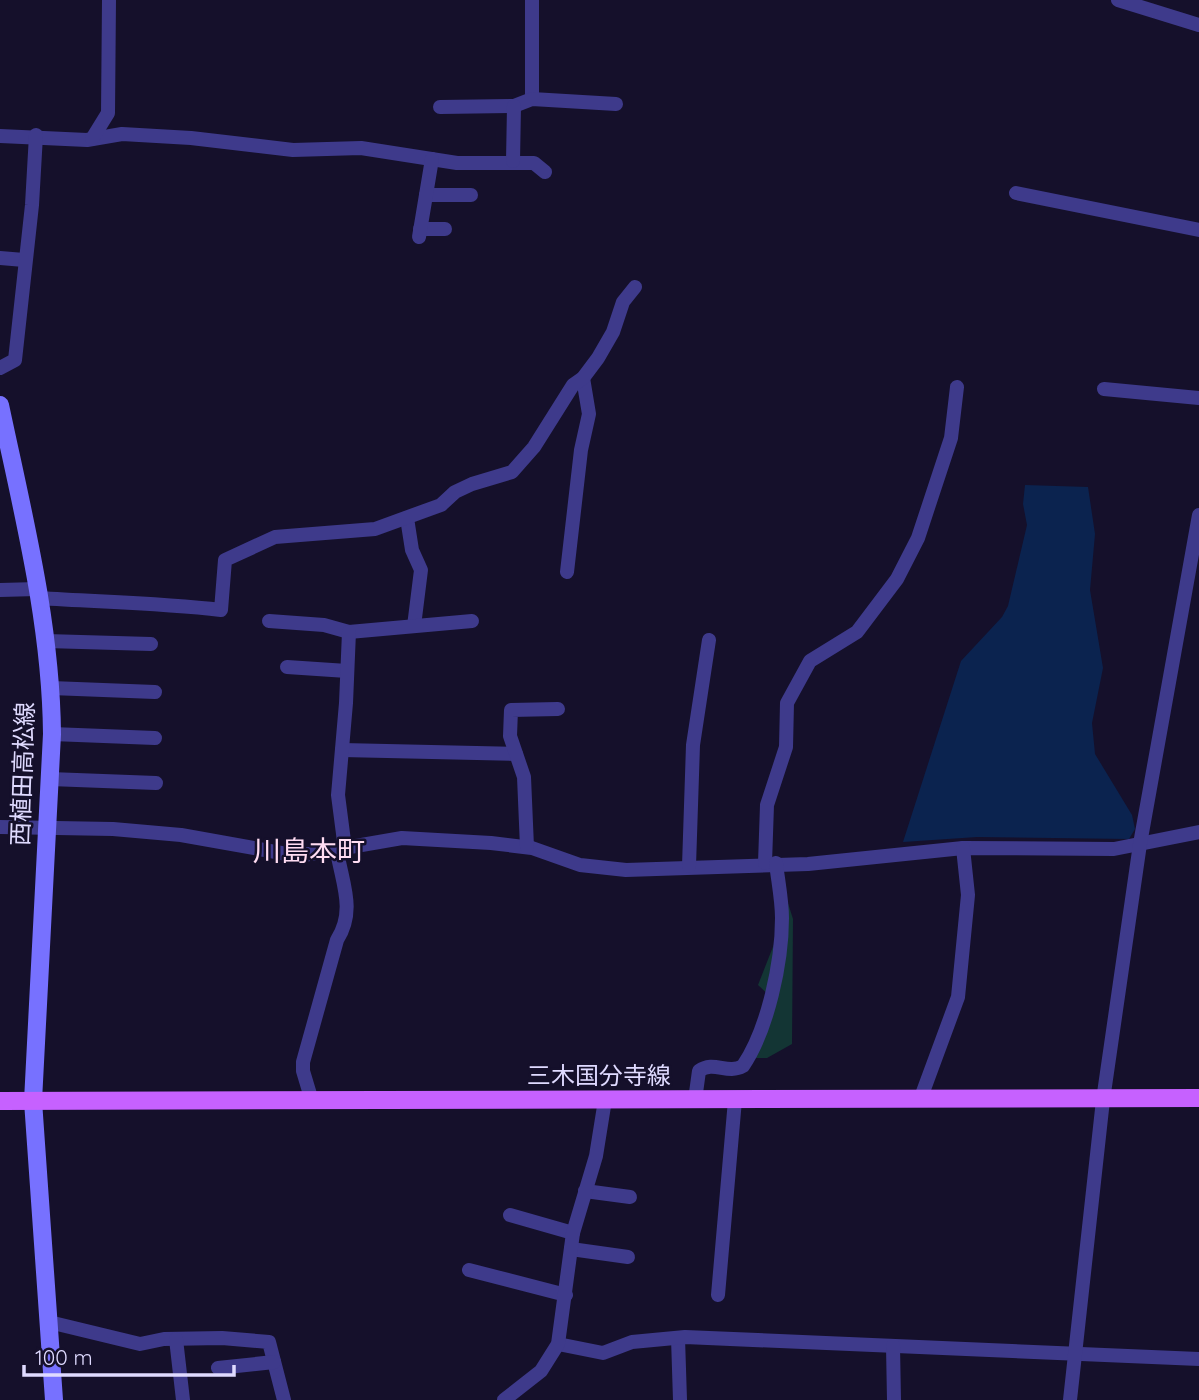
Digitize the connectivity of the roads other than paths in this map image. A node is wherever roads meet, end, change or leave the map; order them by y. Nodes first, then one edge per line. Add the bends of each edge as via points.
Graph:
1 (110, 0) edge
2 (532, 0) edge
3 (1118, 0) edge
4 (1199, 25) edge
5 (532, 99) junction
6 (616, 104) dead end
7 (514, 106) junction
8 (440, 107) dead end
9 (108, 113) junction
10 (122, 134) junction
11 (0, 135) edge
12 (36, 135) junction
13 (92, 139) junction
14 (432, 159) junction
15 (513, 161) junction
16 (545, 172) dead end
17 (1016, 193) dead end
18 (426, 195) junction
19 (471, 195) dead end
20 (444, 229) dead end
21 (1199, 229) edge
22 (0, 258) edge
23 (24, 260) junction
24 (635, 287) dead end
25 (0, 368) edge
26 (583, 377) junction
27 (957, 387) dead end
28 (1104, 389) dead end
29 (1199, 397) edge
30 (0, 405) edge
31 (1199, 515) edge
32 (407, 518) junction
33 (567, 572) dead end
34 (0, 590) edge
35 (38, 593) junction
36 (269, 621) dead end
37 (472, 621) dead end
38 (414, 626) junction
39 (349, 632) junction
40 (709, 640) dead end
41 (46, 641) junction
42 (151, 644) dead end
43 (287, 667) dead end
44 (347, 671) junction
45 (51, 688) junction
46 (155, 692) dead end
47 (558, 709) dead end
48 (52, 734) junction
49 (155, 738) dead end
50 (342, 750) junction
51 (516, 754) junction
52 (50, 779) junction
53 (156, 783) dead end
54 (47, 826) junction
55 (0, 827) edge
56 (1199, 832) edge
57 (1140, 844) junction
58 (527, 847) junction
59 (963, 848) junction
60 (341, 850) junction
61 (770, 863) junction
62 (690, 866) junction
63 (1199, 1098) edge
64 (605, 1100) junction
65 (695, 1100) junction
66 (735, 1100) junction
67 (920, 1100) junction
68 (1103, 1100) junction
69 (0, 1101) edge
70 (33, 1101) junction
71 (312, 1101) junction
72 (585, 1191) junction
73 (630, 1197) dead end
74 (510, 1215) dead end
75 (572, 1233) junction
76 (571, 1249) junction
77 (628, 1257) dead end
78 (470, 1270) dead end
79 (566, 1295) junction
80 (718, 1295) dead end
81 (49, 1322) junction
82 (678, 1338) junction
83 (176, 1339) junction
84 (558, 1344) junction
85 (893, 1346) junction
86 (1076, 1351) junction
87 (1199, 1359) edge
88 (274, 1362) junction
89 (218, 1368) dead end
90 (54, 1400) edge
91 (183, 1400) edge
92 (284, 1400) edge
93 (504, 1400) edge
94 (680, 1400) edge
95 (894, 1400) edge
96 (1070, 1400) edge

1 - 9 street
2 - 5 street
3 - 4 street
5 - 6 street
5 - 7 street
7 - 8 street
7 - 15 street
9 - 10 street
9 - 13 street
10 - 13 street
10 - 14 street via 293,150 361,148
11 - 12 street
12 - 13 street
12 - 23 street
14 - 15 street
14 - 18 street
15 - 16 street via 534,163
17 - 21 street
18 - 19 street
18 - 20 street via 420,233
22 - 23 street
23 - 25 street via 15,360
24 - 26 street
26 - 32 street via 512,472 472,484 441,505
26 - 33 street via 589,414
27 - 61 street via 951,438 918,538 902,569 857,632 810,661 787,703 786,747 767,805
28 - 29 street
30 - 35 main road, 西植田高松線
31 - 57 street
32 - 35 street via 375,529 289,535 247,547 225,560 221,610
32 - 38 street via 421,570
34 - 35 street
35 - 41 main road, 西植田高松線
36 - 39 street via 324,625
37 - 38 street
38 - 39 street
39 - 44 street
40 - 62 street via 693,745
41 - 42 street
41 - 45 main road, 西植田高松線
43 - 44 street
44 - 50 street
45 - 46 street
45 - 48 main road, 西植田高松線
47 - 51 street via 511,710 510,736
48 - 49 street
48 - 52 main road, 西植田高松線
50 - 51 street
50 - 60 street via 338,795
51 - 58 street via 524,777
52 - 53 street
52 - 54 main road, 西植田高松線
54 - 55 street
54 - 60 street via 181,835 298,856
54 - 70 main road, 西植田高松線
56 - 57 street
57 - 59 street via 1073,851
57 - 68 street
58 - 60 street via 402,838
58 - 62 street via 580,865 626,870
59 - 61 street via 808,864
59 - 67 street via 968,895 958,997
60 - 71 street via 340,875 347,887 348,910 303,1062
61 - 62 street
61 - 65 street via 782,916 780,948 762,1028 743,1066 728,1071 715,1066 699,1070
63 - 68 main road, 三木国分寺線
64 - 65 main road, 三木国分寺線
64 - 71 main road, 三木国分寺線
64 - 72 street
65 - 66 main road, 三木国分寺線
66 - 67 main road, 三木国分寺線
66 - 80 street
67 - 68 main road, 三木国分寺線
68 - 86 street
69 - 70 main road, 三木国分寺線
70 - 71 main road, 三木国分寺線
70 - 81 main road, 西植田高松線
72 - 73 street
72 - 75 street
74 - 75 street
75 - 76 street
76 - 77 street
76 - 79 street
78 - 79 street
79 - 84 street
81 - 83 street via 141,1344
81 - 90 main road, 西植田高松線
82 - 84 street via 632,1342 603,1353
82 - 85 street
82 - 94 street
83 - 88 street via 269,1342
83 - 91 street
84 - 93 street via 541,1371
85 - 86 street
85 - 95 street
86 - 87 street
86 - 96 street
88 - 89 street
88 - 92 street

